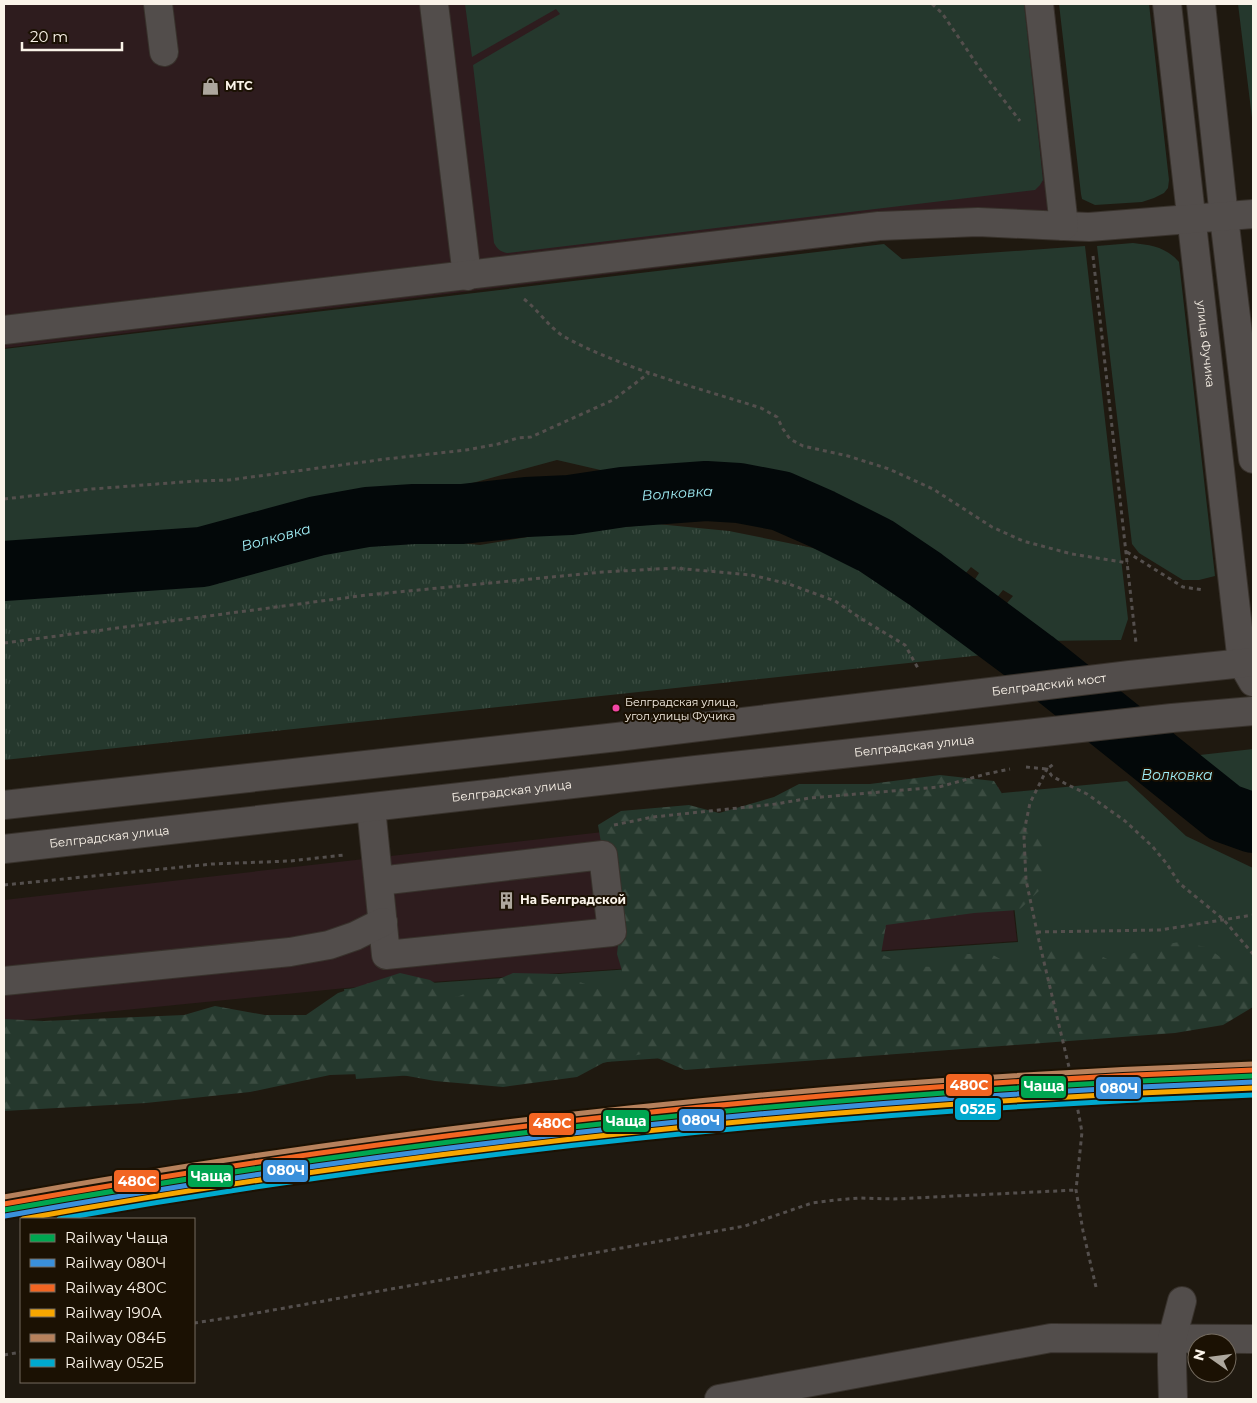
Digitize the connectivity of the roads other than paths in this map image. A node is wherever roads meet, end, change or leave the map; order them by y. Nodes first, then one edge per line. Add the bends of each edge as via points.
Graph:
1 (158, 4) edge
2 (434, 4) edge
3 (1039, 4) edge
4 (1167, 4) edge
5 (1201, 4) edge
6 (164, 52) dead end
7 (1253, 214) edge
8 (1224, 217) junction
9 (1192, 219) junction
10 (1077, 227) junction
11 (467, 276) junction
12 (4, 330) edge
13 (1253, 459) edge
14 (1250, 669) edge
15 (1253, 711) edge
16 (4, 805) edge
17 (371, 808) junction
18 (4, 850) edge
19 (379, 881) junction
20 (383, 922) junction
21 (4, 981) edge
22 (1182, 1301) dead end
23 (1172, 1339) junction
24 (1253, 1339) edge
25 (735, 1398) edge
26 (1173, 1399) edge

1 - 6 street
2 - 11 street
3 - 10 street via 1056,152
4 - 9 street, улица Фучика
5 - 8 street
7 - 8 street
8 - 9 street
8 - 13 street
9 - 10 street
9 - 14 street, улица Фучика
10 - 11 street via 978,222 879,226
11 - 12 street
14 - 16 street, Белградский мост via 1130,675 608,738
15 - 17 street, Белградская улица
17 - 18 street, Белградская улица
17 - 19 street
19 - 20 street
19 - 20 street via 603,855 612,932 386,955
20 - 21 street via 329,945 290,952
22 - 23 street
23 - 24 street
23 - 25 street via 1051,1338
23 - 26 street

